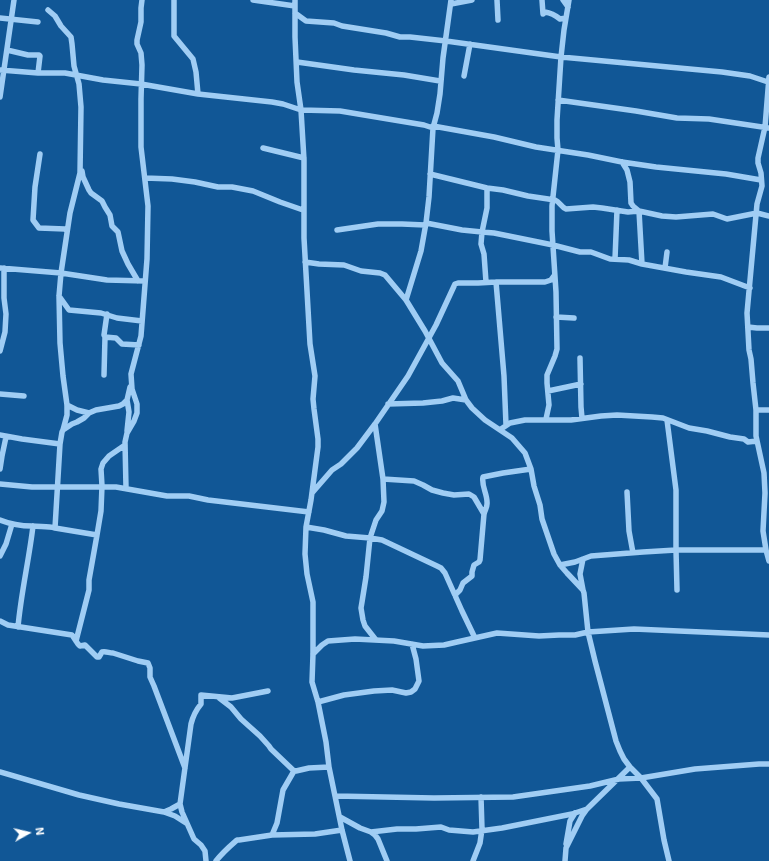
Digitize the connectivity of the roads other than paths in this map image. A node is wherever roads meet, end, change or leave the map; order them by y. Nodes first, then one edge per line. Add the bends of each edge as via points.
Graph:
1 (14, 0) edge
2 (142, 0) edge
3 (174, 0) edge
4 (253, 0) edge
5 (472, 0) edge
6 (497, 0) edge
7 (542, 0) edge
8 (563, 0) edge
9 (569, 0) edge
10 (451, 2) edge
11 (295, 3) edge
12 (568, 6) junction
13 (48, 10) dead end
14 (295, 13) junction
15 (0, 18) edge
16 (566, 18) junction
17 (11, 20) junction
18 (498, 20) dead end
19 (38, 22) dead end
20 (446, 41) junction
21 (470, 44) junction
22 (7, 50) junction
23 (561, 57) junction
24 (297, 62) junction
25 (2, 70) edge
26 (38, 73) junction
27 (76, 76) junction
28 (464, 76) dead end
29 (768, 80) edge
30 (440, 81) junction
31 (141, 84) junction
32 (198, 94) junction
33 (0, 97) edge
34 (558, 100) junction
35 (301, 110) junction
36 (433, 127) junction
37 (767, 127) edge
38 (262, 148) dead end
39 (558, 150) junction
40 (40, 154) dead end
41 (304, 158) junction
42 (622, 162) junction
43 (80, 165) junction
44 (430, 174) junction
45 (145, 178) junction
46 (761, 180) junction
47 (487, 188) junction
48 (552, 200) junction
49 (303, 210) junction
50 (617, 210) junction
51 (639, 212) junction
52 (757, 213) junction
53 (769, 216) edge
54 (425, 224) junction
55 (337, 230) dead end
56 (67, 231) junction
57 (482, 232) junction
58 (553, 245) junction
59 (667, 252) dead end
60 (615, 259) junction
61 (305, 262) junction
62 (642, 264) junction
63 (2, 268) edge
64 (665, 268) junction
65 (61, 273) junction
66 (554, 276) junction
67 (138, 281) junction
68 (145, 282) junction
69 (486, 282) junction
70 (496, 282) junction
71 (750, 288) junction
72 (59, 296) junction
73 (406, 300) junction
74 (107, 314) junction
75 (556, 317) junction
76 (574, 318) dead end
77 (142, 321) junction
78 (748, 327) junction
79 (769, 328) edge
80 (105, 337) junction
81 (429, 338) junction
82 (139, 345) junction
83 (0, 351) edge
84 (580, 358) dead end
85 (104, 375) dead end
86 (131, 383) junction
87 (581, 384) junction
88 (548, 391) junction
89 (0, 394) edge
90 (24, 396) dead end
91 (127, 400) junction
92 (466, 400) junction
93 (388, 404) junction
94 (67, 405) junction
95 (756, 410) junction
96 (769, 410) edge
97 (89, 413) junction
98 (582, 418) junction
99 (546, 420) junction
100 (667, 420) junction
101 (375, 424) junction
102 (506, 425) junction
103 (501, 429) junction
104 (63, 430) junction
105 (127, 433) junction
106 (0, 435) edge
107 (6, 437) junction
108 (757, 441) junction
109 (60, 444) junction
110 (125, 445) junction
111 (0, 469) edge
112 (532, 469) junction
113 (383, 479) junction
114 (767, 480) edge
115 (0, 484) edge
116 (102, 486) junction
117 (57, 487) junction
118 (126, 488) junction
119 (627, 492) dead end
120 (312, 493) junction
121 (309, 512) junction
122 (484, 514) junction
123 (0, 520) edge
124 (12, 524) junction
125 (33, 526) junction
126 (306, 527) junction
127 (56, 528) junction
128 (97, 535) junction
129 (370, 538) junction
130 (676, 550) junction
131 (766, 550) junction
132 (633, 553) junction
133 (0, 556) edge
134 (583, 559) junction
135 (769, 561) edge
136 (560, 565) junction
137 (583, 590) junction
138 (677, 590) dead end
139 (455, 595) junction
140 (0, 621) edge
141 (18, 627) junction
142 (588, 632) junction
143 (769, 635) edge
144 (475, 638) junction
145 (376, 640) junction
146 (76, 641) junction
147 (412, 644) junction
148 (313, 654) junction
149 (268, 691) dead end
150 (218, 696) junction
151 (318, 702) junction
152 (769, 764) edge
153 (329, 767) junction
154 (185, 768) junction
155 (630, 768) junction
156 (294, 771) junction
157 (0, 772) edge
158 (619, 778) junction
159 (641, 778) junction
160 (335, 796) junction
161 (481, 797) junction
162 (180, 804) junction
163 (587, 809) junction
164 (164, 812) junction
165 (575, 813) junction
166 (340, 817) junction
167 (186, 823) junction
168 (342, 830) junction
169 (482, 831) junction
170 (371, 832) junction
171 (272, 835) junction
172 (566, 848) junction
173 (206, 861) edge
174 (216, 861) edge
175 (350, 861) edge
176 (387, 861) edge
177 (473, 861) edge
178 (565, 861) edge
179 (669, 861) edge

1 - 17 street
2 - 31 street via 142,22 137,40 142,58
3 - 32 street via 174,36 193,59
4 - 11 street
5 - 10 street
6 - 18 street
7 - 16 street via 542,14 545,12 560,19
8 - 12 street
9 - 12 street
10 - 20 street
11 - 14 street
12 - 16 street
13 - 27 street via 71,37
14 - 20 street via 308,22 334,23 400,37
14 - 24 street
15 - 17 street
16 - 23 street
17 - 19 street
17 - 22 street
20 - 21 street
20 - 30 street
21 - 23 street
21 - 28 street
22 - 25 street
22 - 26 street via 40,56
23 - 29 street via 722,72
23 - 34 street
24 - 30 street
24 - 35 street
25 - 26 street
25 - 33 street
26 - 27 street via 65,73
27 - 31 street
27 - 43 street via 81,107
29 - 37 street
30 - 36 street
31 - 32 street
31 - 45 street via 141,147
32 - 35 street via 272,102
34 - 37 street via 677,118 709,119
34 - 39 street
35 - 36 street via 340,111
35 - 41 street
36 - 39 street
36 - 44 street
37 - 46 street via 758,158
38 - 41 street
39 - 42 street
39 - 48 street
40 - 56 street via 33,220 40,228
41 - 49 street
42 - 46 street
42 - 51 street via 630,182 632,206
43 - 56 street
43 - 67 street via 89,190 102,201 110,215 112,227 119,233 122,251
44 - 47 street
44 - 54 street
45 - 49 street via 172,179 253,191
45 - 68 street via 148,206
46 - 52 street
47 - 48 street
47 - 57 street via 487,208
48 - 50 street via 558,201 563,208 593,207
48 - 58 street
49 - 61 street
50 - 51 street
50 - 60 street
51 - 52 street via 676,217 713,214 727,219
51 - 62 street
52 - 53 street
52 - 71 street
54 - 55 street via 378,224
54 - 57 street
54 - 73 street via 421,251
56 - 65 street
57 - 58 street
57 - 69 street
58 - 60 street
58 - 66 street
59 - 64 street
60 - 62 street
61 - 73 street via 344,265 361,271 384,274
61 - 120 street via 310,344 315,376 313,399 318,439
62 - 64 street
63 - 65 street
63 - 83 street via 6,314
64 - 71 street via 721,277
65 - 67 street via 107,280
65 - 72 street
66 - 70 street via 545,282
66 - 75 street
67 - 68 street
68 - 77 street
69 - 70 street
69 - 81 street via 455,284
70 - 102 street
71 - 78 street
72 - 74 street via 69,310
72 - 94 street via 60,343
73 - 81 street
74 - 77 street
74 - 80 street
75 - 76 street
75 - 88 street via 557,350 547,375
77 - 82 street
78 - 79 street
78 - 95 street
80 - 82 street via 116,338 122,344
80 - 85 street
81 - 92 street via 442,363 458,381
81 - 93 street via 408,376
82 - 86 street via 130,374
84 - 87 street
86 - 91 street
86 - 105 street via 137,413
87 - 88 street
87 - 98 street
88 - 99 street
89 - 90 street
91 - 97 street via 119,406
91 - 105 street
92 - 93 street via 453,398 423,404
92 - 103 street via 482,417
93 - 101 street
94 - 97 street
94 - 104 street
95 - 96 street
95 - 108 street
97 - 104 street
98 - 99 street
98 - 100 street via 617,415
99 - 102 street via 517,421
100 - 108 street via 748,442
100 - 130 street via 676,490
101 - 113 street
101 - 120 street via 354,452 332,470
102 - 103 street
103 - 112 street via 520,446
104 - 109 street
105 - 110 street
106 - 107 street
107 - 109 street
107 - 111 street
108 - 114 street
109 - 117 street
110 - 116 street via 103,463
110 - 118 street
112 - 122 street via 483,477 488,502
112 - 136 street via 546,532
113 - 122 street via 414,481 432,490 454,495 469,494 474,497
113 - 129 street via 383,509
114 - 131 street via 763,525
115 - 117 street
116 - 117 street
116 - 118 street
116 - 128 street
117 - 127 street
118 - 121 street via 167,496 189,496
119 - 132 street
120 - 121 street
121 - 126 street
122 - 139 street via 480,560 474,565 472,576
123 - 124 street
124 - 125 street
124 - 133 street
125 - 127 street
125 - 141 street
126 - 129 street via 346,536
126 - 148 street via 305,559 313,602
127 - 128 street
128 - 146 street via 89,590
129 - 139 street via 382,540 441,568
129 - 145 street via 362,608 365,626
130 - 131 street
130 - 132 street
130 - 138 street
131 - 135 street
132 - 134 street via 591,556
134 - 136 street
134 - 137 street via 580,574
136 - 137 street
137 - 142 street
139 - 144 street
140 - 141 street
141 - 146 street via 71,634
142 - 143 street via 634,629
142 - 144 street via 539,636 497,633
142 - 155 street via 616,741
144 - 147 street via 424,646
145 - 147 street
145 - 148 street via 331,640 324,642
146 - 154 street via 80,646 85,645 97,657 104,651 148,663 150,677
147 - 151 street via 419,681 411,692 374,691
148 - 151 street via 312,682
149 - 150 street via 232,698
150 - 154 street via 201,695 201,704 191,724
150 - 156 street
151 - 153 street
152 - 159 street via 695,769
153 - 156 street
153 - 160 street
154 - 162 street
155 - 158 street
155 - 159 street
156 - 171 street via 283,790 277,823
157 - 164 street via 79,795
158 - 159 street
158 - 161 street via 590,786 513,797
158 - 163 street
159 - 179 street via 657,799
160 - 161 street
160 - 166 street
161 - 169 street
162 - 164 street
162 - 167 street
163 - 165 street
163 - 172 street
164 - 167 street
165 - 169 street
165 - 172 street via 570,821
166 - 168 street
166 - 170 street
167 - 173 street via 194,839 204,848
168 - 171 street via 315,834
168 - 175 street
169 - 170 street via 465,832 441,827
169 - 177 street
170 - 176 street
171 - 174 street via 237,840
172 - 178 street

